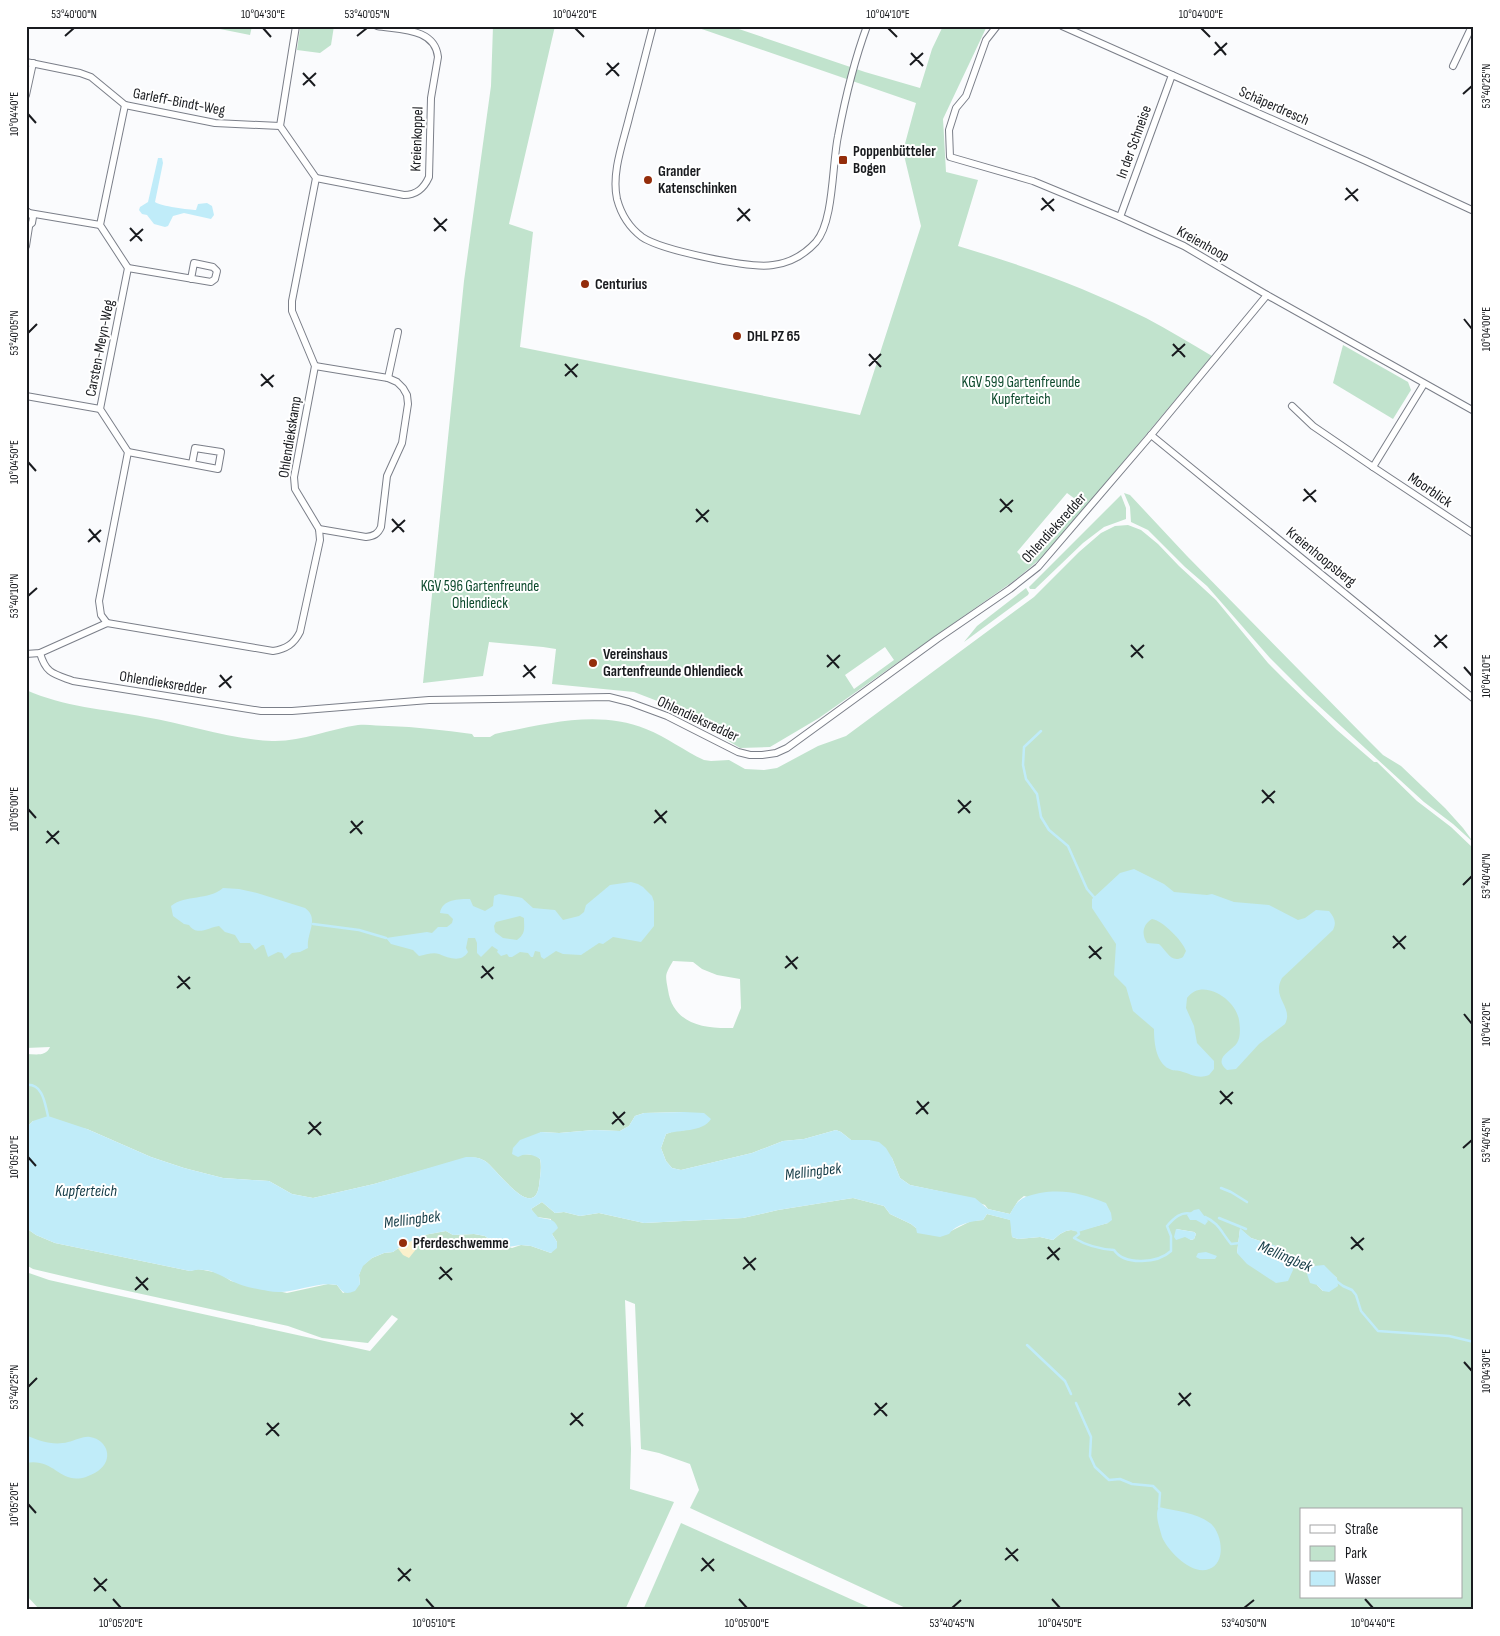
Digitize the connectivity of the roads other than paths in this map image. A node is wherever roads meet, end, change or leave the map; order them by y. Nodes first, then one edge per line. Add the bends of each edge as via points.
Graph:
1 (296, 26) edge
2 (377, 26) edge
3 (653, 26) edge
4 (867, 26) edge
5 (997, 26) edge
6 (1062, 26) edge
7 (1472, 26) edge
8 (30, 62) edge
9 (1453, 66) dead end
10 (1172, 75) junction
11 (26, 95) edge
12 (125, 106) junction
13 (280, 126) junction
14 (316, 178) junction
15 (28, 212) edge
16 (1474, 212) edge
17 (1120, 217) junction
18 (100, 225) junction
19 (28, 228) edge
20 (26, 246) edge
21 (128, 268) junction
22 (191, 279) dead end
23 (1267, 295) junction
24 (398, 332) dead end
25 (315, 366) junction
26 (388, 378) junction
27 (1424, 384) junction
28 (26, 396) edge
29 (1292, 406) dead end
30 (100, 409) junction
31 (1474, 411) edge
32 (1152, 435) junction
33 (128, 452) junction
34 (192, 464) junction
35 (1373, 467) junction
36 (319, 529) junction
37 (1474, 534) edge
38 (107, 623) junction
39 (40, 653) junction
40 (26, 654) edge
41 (1474, 699) edge

1 - 13 street
2 - 14 street, Kreienkoppel via 420,33 432,40 438,50 431,98 430,177 412,195
3 - 4 street via 617,168 615,190 621,211 635,231 659,245 699,256 763,266 797,257 817,241 823,230 838,138
5 - 17 street, Kreienhoop via 986,40 966,96 956,108 949,130 950,157 1033,181
6 - 10 street, Schäperdresch
7 - 9 street
8 - 11 street
8 - 12 street, Garleff-Bindt-Weg via 92,77
10 - 16 street, Schäperdresch
10 - 17 street, In der Schneise
12 - 13 street, Garleff-Bindt-Weg via 215,123
12 - 18 street
13 - 14 street
14 - 25 street via 292,301 292,311
15 - 18 street
15 - 19 street via 33,217
17 - 23 street, Kreienhoop via 1184,246
18 - 21 street
19 - 20 street
21 - 22 street
21 - 30 street, Carsten-Meyn-Weg
23 - 27 street, Kreienhoop
23 - 32 street, Ohlendieksredder
24 - 26 street
25 - 26 street
25 - 36 street, Ohlendiekskamp via 294,477 295,489
26 - 36 street via 403,388 408,404 402,443 387,476 381,527 374,536 366,537
27 - 31 street, Kreienhoop
27 - 35 street
28 - 30 street
29 - 35 street, Moorblick via 1313,426
30 - 33 street, Carsten-Meyn-Weg
32 - 39 street, Ohlendieksredder via 1038,566 787,748 769,754 738,752 667,716 609,697 429,700 261,711 73,681 46,668
32 - 41 street, Kreienhoopsberg
33 - 34 street
33 - 38 street via 99,601 101,615
34 - 34 street via 218,469 221,452 196,448
35 - 37 street, Moorblick
36 - 38 street via 320,540 300,632 296,640 282,649 273,651
38 - 39 street
39 - 40 street

